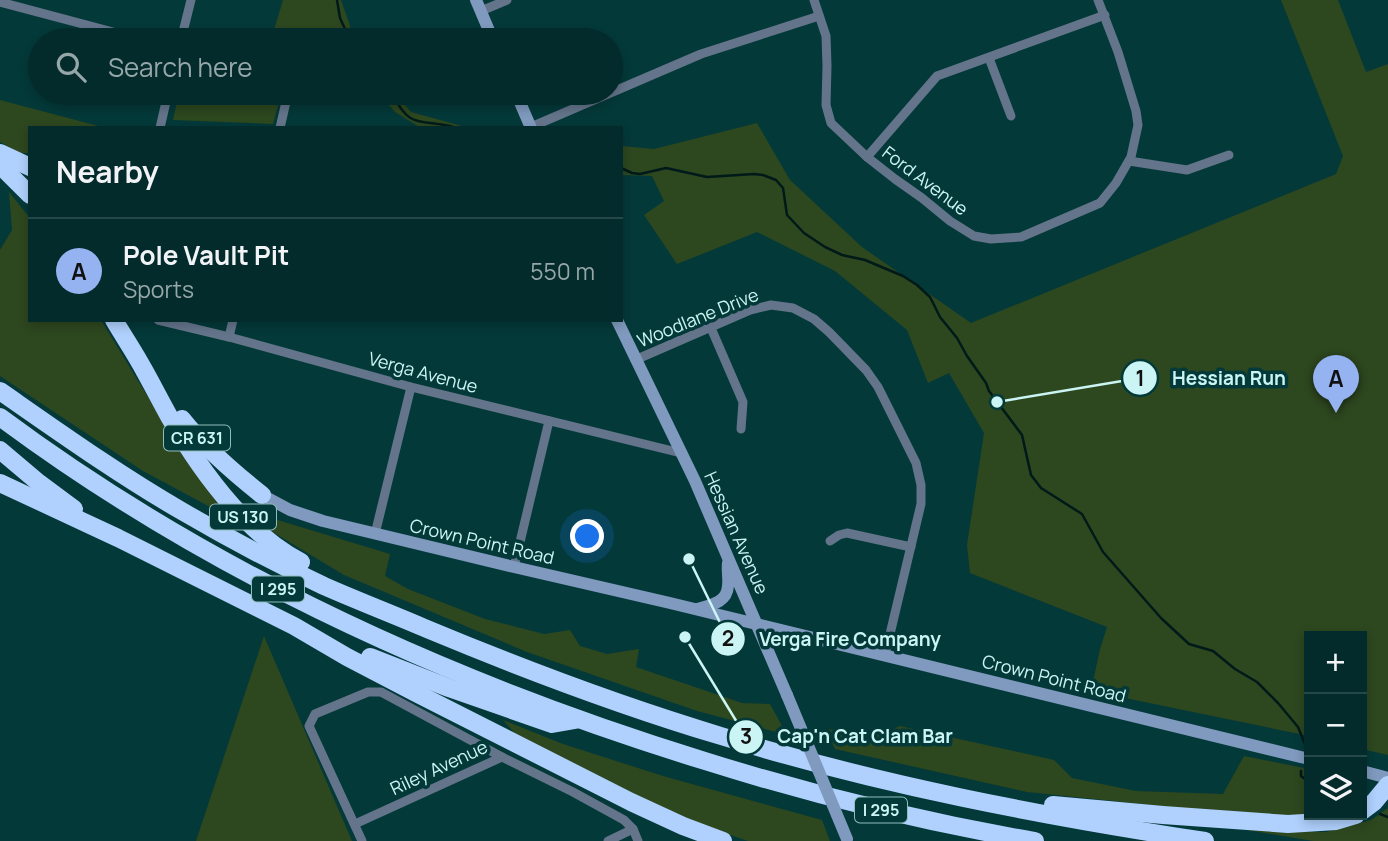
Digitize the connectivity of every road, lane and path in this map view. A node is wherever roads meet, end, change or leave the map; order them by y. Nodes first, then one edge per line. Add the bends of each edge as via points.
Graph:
1 (191, 0) edge
2 (507, 0) edge
3 (814, 0) edge
4 (1098, 0) edge
5 (0, 2) edge
6 (478, 5) edge
7 (1105, 15) junction
8 (819, 16) junction
9 (98, 28) edge
10 (184, 28) edge
11 (489, 28) edge
12 (989, 58) junction
13 (623, 88) edge
14 (165, 105) edge
15 (285, 105) edge
16 (521, 105) edge
17 (584, 105) edge
18 (1011, 116) dead end
19 (160, 126) edge
20 (280, 126) edge
21 (530, 126) edge
22 (536, 126) edge
23 (0, 153) edge
24 (1229, 155) dead end
25 (867, 157) junction
26 (1129, 161) junction
27 (0, 164) edge
28 (28, 166) edge
29 (28, 193) edge
30 (115, 322) edge
31 (166, 322) edge
32 (233, 322) edge
33 (618, 322) edge
34 (711, 328) junction
35 (229, 337) junction
36 (635, 360) junction
37 (144, 369) junction
38 (411, 387) junction
39 (0, 391) edge
40 (0, 417) edge
41 (549, 421) junction
42 (741, 429) dead end
43 (0, 450) edge
44 (681, 453) junction
45 (0, 483) edge
46 (262, 495) joint
47 (374, 534) junction
48 (118, 538) junction
49 (830, 541) dead end
50 (911, 547) junction
51 (729, 559) junction
52 (514, 567) junction
53 (695, 609) junction
54 (391, 614) junction
55 (758, 624) junction
56 (294, 626) junction
57 (885, 655) junction
58 (579, 720) junction
59 (502, 757) junction
60 (1304, 759) edge
61 (1367, 773) edge
62 (1388, 778) edge
63 (1388, 785) edge
64 (1010, 807) junction
65 (1367, 807) edge
66 (1339, 820) edge
67 (355, 824) junction
68 (633, 830) junction
69 (847, 840) edge
70 (362, 841) edge
71 (608, 841) edge
72 (638, 841) edge
73 (723, 841) edge
74 (1035, 841) edge
75 (1205, 841) edge

1 - 10 street
2 - 6 street
3 - 8 street, Ford Avenue
4 - 7 street, Ford Avenue
5 - 9 street
6 - 11 main road
7 - 12 street
7 - 26 street, Ford Avenue via 1136,111 1138,125
8 - 13 street via 701,54
8 - 25 street, Ford Avenue via 825,36 828,116
12 - 18 street
12 - 25 street via 937,76
14 - 19 street
15 - 20 street
16 - 21 main road
17 - 22 street
23 - 28 highway
24 - 26 street via 1186,170
25 - 26 street, Ford Avenue via 950,221 974,236 991,239 1021,237 1100,203
27 - 29 highway
30 - 37 highway, US 130
31 - 35 street, Verga Avenue
32 - 35 street
33 - 36 main road, Hessian Avenue
34 - 36 street, Woodlane Drive
34 - 42 street via 743,402
34 - 50 street, Woodlane Drive via 762,306 793,308 814,319 866,370 916,463 920,505
35 - 38 street, Verga Avenue
36 - 44 main road, Hessian Avenue
37 - 46 highway, CR 631 via 198,439
37 - 54 highway, US 130 via 191,452 251,526 284,552 378,599
38 - 41 street, Verga Avenue
38 - 47 street
39 - 54 highway, I 295 via 180,510 323,585
40 - 58 highway, I 295 via 126,503 283,592 442,666
41 - 44 street, Verga Avenue
41 - 52 street
43 - 48 highway
44 - 51 main road, Hessian Avenue
45 - 48 highway
46 - 47 main road, Crown Point Road / CR 631 via 301,515
47 - 52 main road, Crown Point Road / CR 631
48 - 56 highway
49 - 50 street via 847,533
50 - 57 street, Woodlane Drive
51 - 53 main road via 725,597
51 - 55 main road, Hessian Avenue
52 - 53 main road, Crown Point Road / CR 631
53 - 55 main road, Crown Point Road / CR 631
54 - 64 highway, I 295 via 547,677 710,733 877,778
55 - 57 main road, Crown Point Road / CR 631
55 - 69 main road, Hessian Avenue, bridge
56 - 58 highway via 551,724
56 - 73 highway via 631,802
57 - 60 main road, Crown Point Road / CR 631
58 - 74 highway, I 295 via 863,806
59 - 67 street, Riley Avenue
59 - 67 street via 381,692 369,692 315,713 309,726
59 - 68 street, Riley Avenue via 573,792
61 - 62 main road
63 - 65 highway
64 - 66 highway via 1036,804 1287,824
64 - 75 highway, I 295
67 - 70 street
68 - 71 street
68 - 72 street

